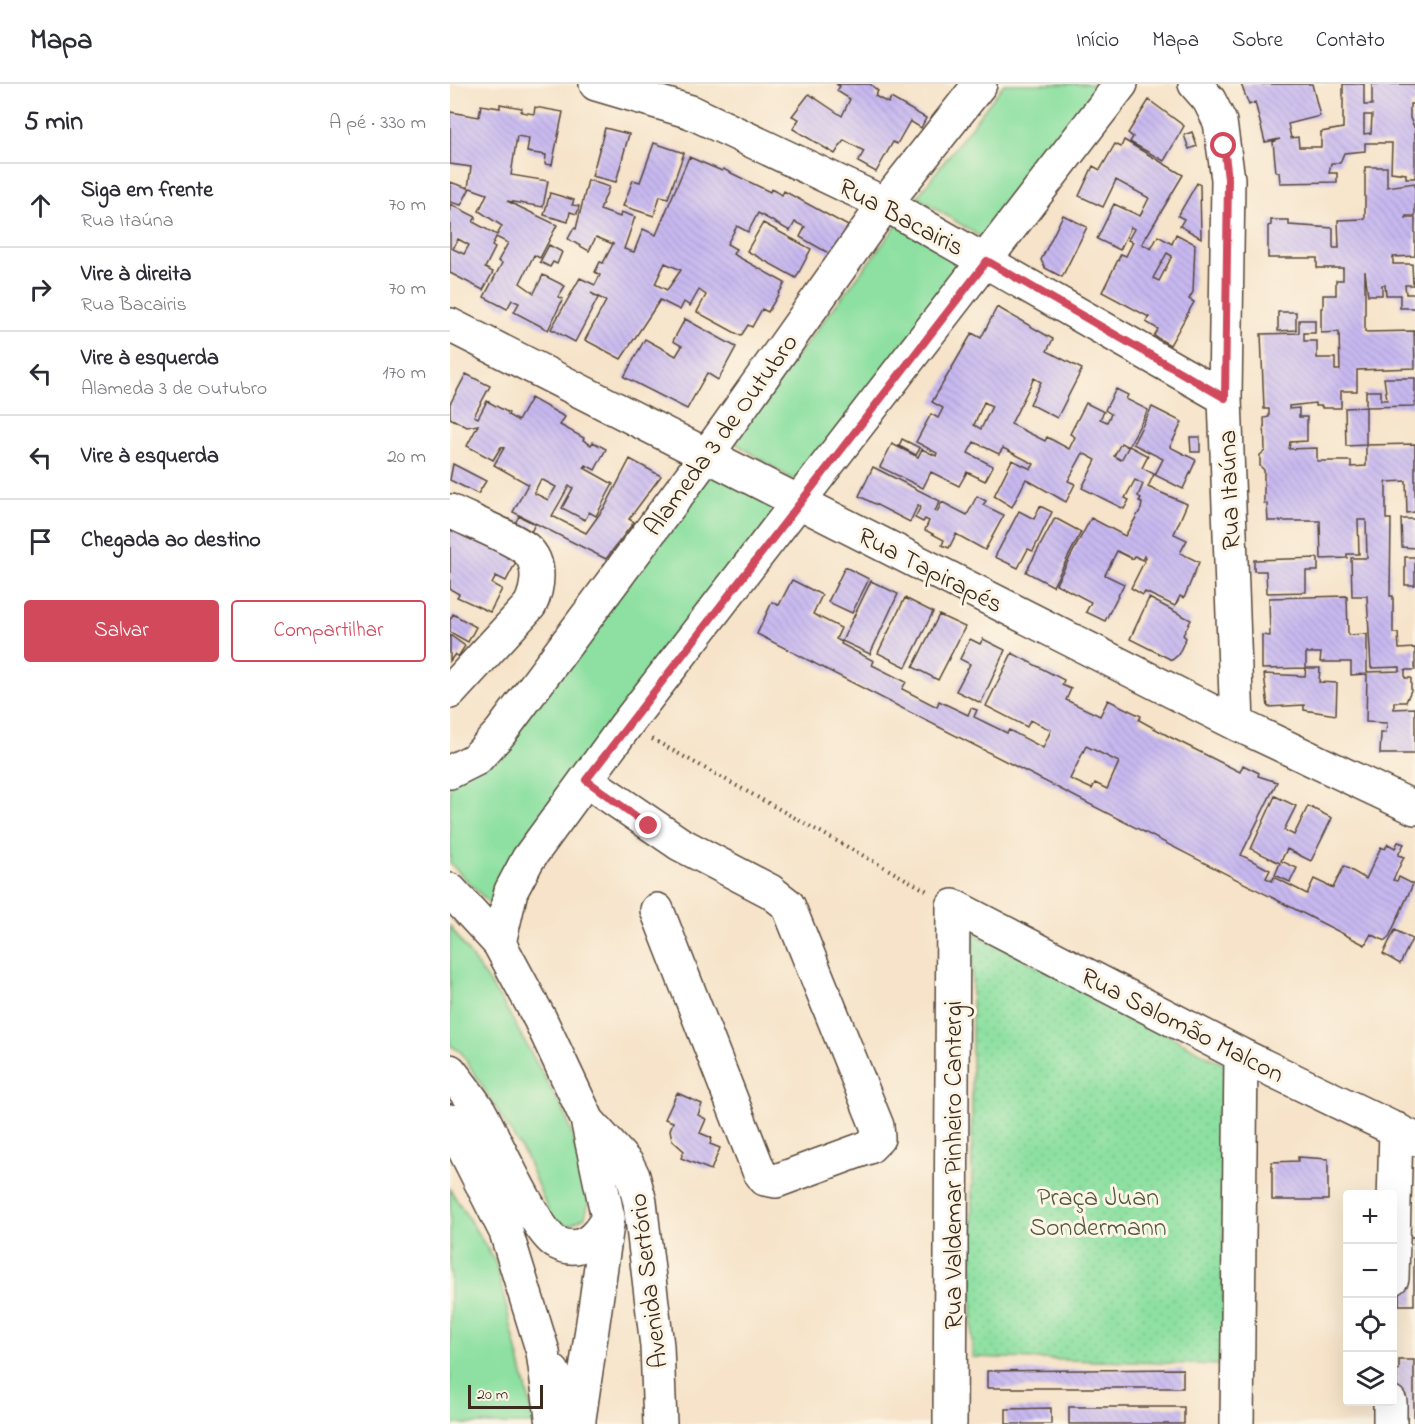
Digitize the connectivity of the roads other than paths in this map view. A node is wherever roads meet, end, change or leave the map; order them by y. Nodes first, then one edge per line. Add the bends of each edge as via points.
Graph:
1 (596, 84) edge
2 (980, 84) edge
3 (1121, 84) edge
4 (1195, 84) edge
5 (885, 204) junction
6 (987, 261) junction
7 (450, 325) edge
8 (1225, 398) junction
9 (707, 455) junction
10 (800, 502) junction
11 (450, 511) edge
12 (450, 692) edge
13 (1237, 724) junction
14 (450, 772) edge
15 (586, 780) junction
16 (1415, 808) edge
17 (450, 890) edge
18 (953, 906) joint
19 (657, 910) dead end
20 (499, 944) junction
21 (1241, 1055) junction
22 (450, 1071) edge
23 (587, 1119) junction
24 (450, 1121) edge
25 (1405, 1134) edge
26 (608, 1218) junction
27 (1395, 1244) edge
28 (1390, 1406) edge
29 (570, 1422) edge
30 (660, 1424) edge
31 (950, 1424) edge
32 (1238, 1424) edge
33 (1390, 1424) edge

1 - 5 street, Rua Bacairis via 691,112
2 - 5 street, Alameda 3 de Outubro
3 - 6 street
4 - 8 street, Rua Itaúna via 1220,122 1228,179
5 - 6 street, Rua Bacairis
5 - 9 street, Alameda 3 de Outubro
6 - 8 street, Rua Bacairis
6 - 10 street
7 - 9 street, Rua Tapirapés
8 - 13 street, Rua Itaúna
9 - 10 street, Rua Tapirapés
9 - 14 street, Alameda 3 de Outubro via 500,733 476,759
10 - 13 street, Rua Tapirapés
10 - 15 street
11 - 12 street via 526,549 538,577 530,605
13 - 16 street, Rua Tapirapés
15 - 19 street via 657,830 770,891 788,905 877,1126 878,1138 869,1147 776,1181 765,1179
15 - 20 street via 528,859 510,891
17 - 20 street, Avenida Sertório
18 - 21 street, Rua Salomão Malcon
18 - 31 street, Rua Valdemar Pinheiro Cantergi
20 - 23 street, Avenida Sertório
21 - 25 street, Rua Salomão Malcon
21 - 32 street
22 - 26 street via 478,1110 537,1219 555,1243 584,1245 593,1240
23 - 26 street, Avenida Sertório
23 - 30 street, Avenida Sertório via 627,1164 640,1202 657,1346
24 - 29 street via 506,1232 543,1352
25 - 27 street
26 - 29 street
28 - 33 street

